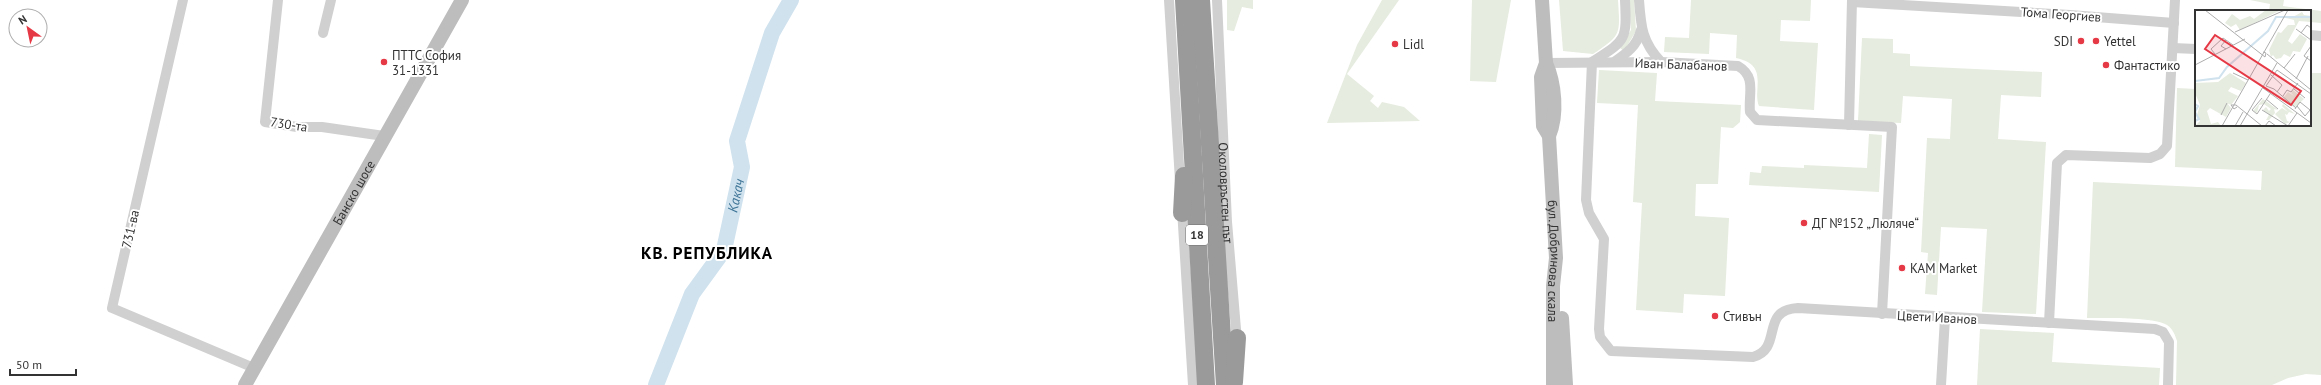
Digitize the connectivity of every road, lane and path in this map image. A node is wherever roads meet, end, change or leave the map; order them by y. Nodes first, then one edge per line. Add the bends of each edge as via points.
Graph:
1 (183, 0) edge
2 (278, 0) edge
3 (331, 0) edge
4 (462, 0) edge
5 (1169, 0) edge
6 (1184, 0) edge
7 (1201, 0) edge
8 (1217, 0) edge
9 (1542, 0) edge
10 (1625, 0) edge
11 (1640, 0) edge
12 (2176, 0) edge
13 (1852, 1) edge
14 (2174, 24) junction
15 (1641, 30) junction
16 (323, 33) dead end
17 (2173, 48) junction
18 (2195, 49) edge
19 (1592, 62) junction
20 (1614, 62) junction
21 (1661, 62) junction
22 (1546, 63) junction
23 (1188, 86) junction
24 (1208, 107) junction
25 (1849, 125) junction
26 (384, 136) junction
27 (1182, 213) junction
28 (1227, 222) junction
29 (1556, 258) junction
30 (1882, 314) junction
31 (1945, 318) junction
32 (2049, 323) junction
33 (1237, 338) junction
34 (1191, 340) junction
35 (254, 368) junction
36 (245, 385) edge
37 (1193, 385) edge
38 (1198, 385) edge
39 (1206, 385) edge
40 (1225, 385) edge
41 (1234, 385) edge
42 (1241, 385) edge
43 (1553, 385) edge
44 (1566, 385) edge
45 (1941, 385) edge
46 (2168, 385) edge

1 - 35 street, 731-ва via 112,308
2 - 26 street, 730-та via 265,122
3 - 16 street
4 - 26 main road, Банско шосе
5 - 27 street
6 - 23 highway, 18
7 - 24 highway, Околовръстен път / 18
8 - 28 street, Околовръстен път
9 - 22 main road, бул. Добринова скала
10 - 19 street via 1627,29 1623,38
11 - 15 street
12 - 14 street
13 - 14 street, Тома Георгиев via 2070,14
13 - 25 street
14 - 17 street
15 - 20 street via 1636,44
15 - 21 street via 1652,53
17 - 18 street
17 - 32 street via 2167,146 2163,152 2150,158 2070,154 2062,156 2057,163
19 - 20 street, Иван Балабанов
19 - 22 street, Иван Балабанов
19 - 30 street, Цвети Иванов via 1586,200 1589,213 1604,239 1600,337 1611,351 1753,357 1759,356 1768,347 1777,316 1790,308
20 - 21 street, Иван Балабанов
21 - 25 street, Иван Балабанов via 1732,65 1743,69 1750,80 1750,112 1757,120
22 - 29 main road, бул. Добринова скала via 1552,76 1554,125 1549,136
23 - 27 highway
23 - 39 highway, 18
24 - 28 highway
24 - 40 highway, Околовръстен път / 18
25 - 30 street, Иван Балабанов via 1892,127
26 - 35 main road, Банско шосе
27 - 34 street
28 - 33 street, Околовръстен път
29 - 43 main road, бул. Добринова скала via 1553,286
29 - 44 main road
30 - 31 street, Цвети Иванов
31 - 32 street, Цвети Иванов
31 - 45 street
32 - 46 street, Цвети Иванов via 2155,329 2163,332 2169,342
33 - 41 highway
33 - 42 street, Околовръстен път
34 - 37 street
34 - 38 highway
35 - 36 main road, Банско шосе

